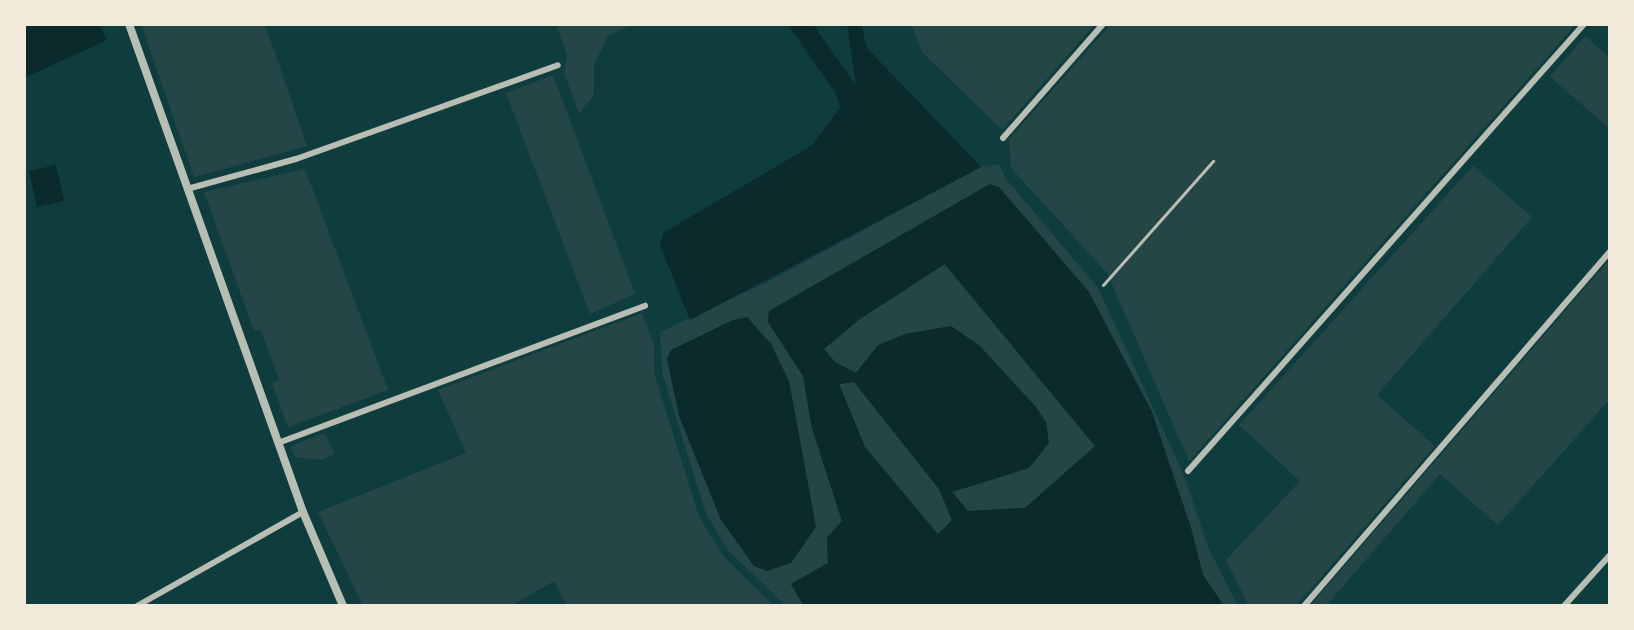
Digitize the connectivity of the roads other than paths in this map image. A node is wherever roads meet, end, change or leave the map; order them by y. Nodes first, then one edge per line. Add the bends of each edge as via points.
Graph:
1 (129, 24) edge
2 (1103, 24) edge
3 (1584, 24) edge
4 (558, 65) dead end
5 (1003, 138) dead end
6 (1213, 161) dead end
7 (187, 189) junction
8 (1610, 252) edge
9 (1103, 285) dead end
10 (645, 306) dead end
11 (278, 443) junction
12 (1188, 471) dead end
13 (303, 512) junction
14 (1610, 555) edge
15 (137, 606) edge
16 (343, 606) edge
17 (1304, 606) edge
18 (1564, 606) edge

1 - 7 street
2 - 5 street
3 - 12 street
4 - 7 street via 296,159
6 - 9 lane
7 - 11 street
8 - 17 street
10 - 11 street
11 - 13 street
13 - 15 street
13 - 16 street
14 - 18 street

